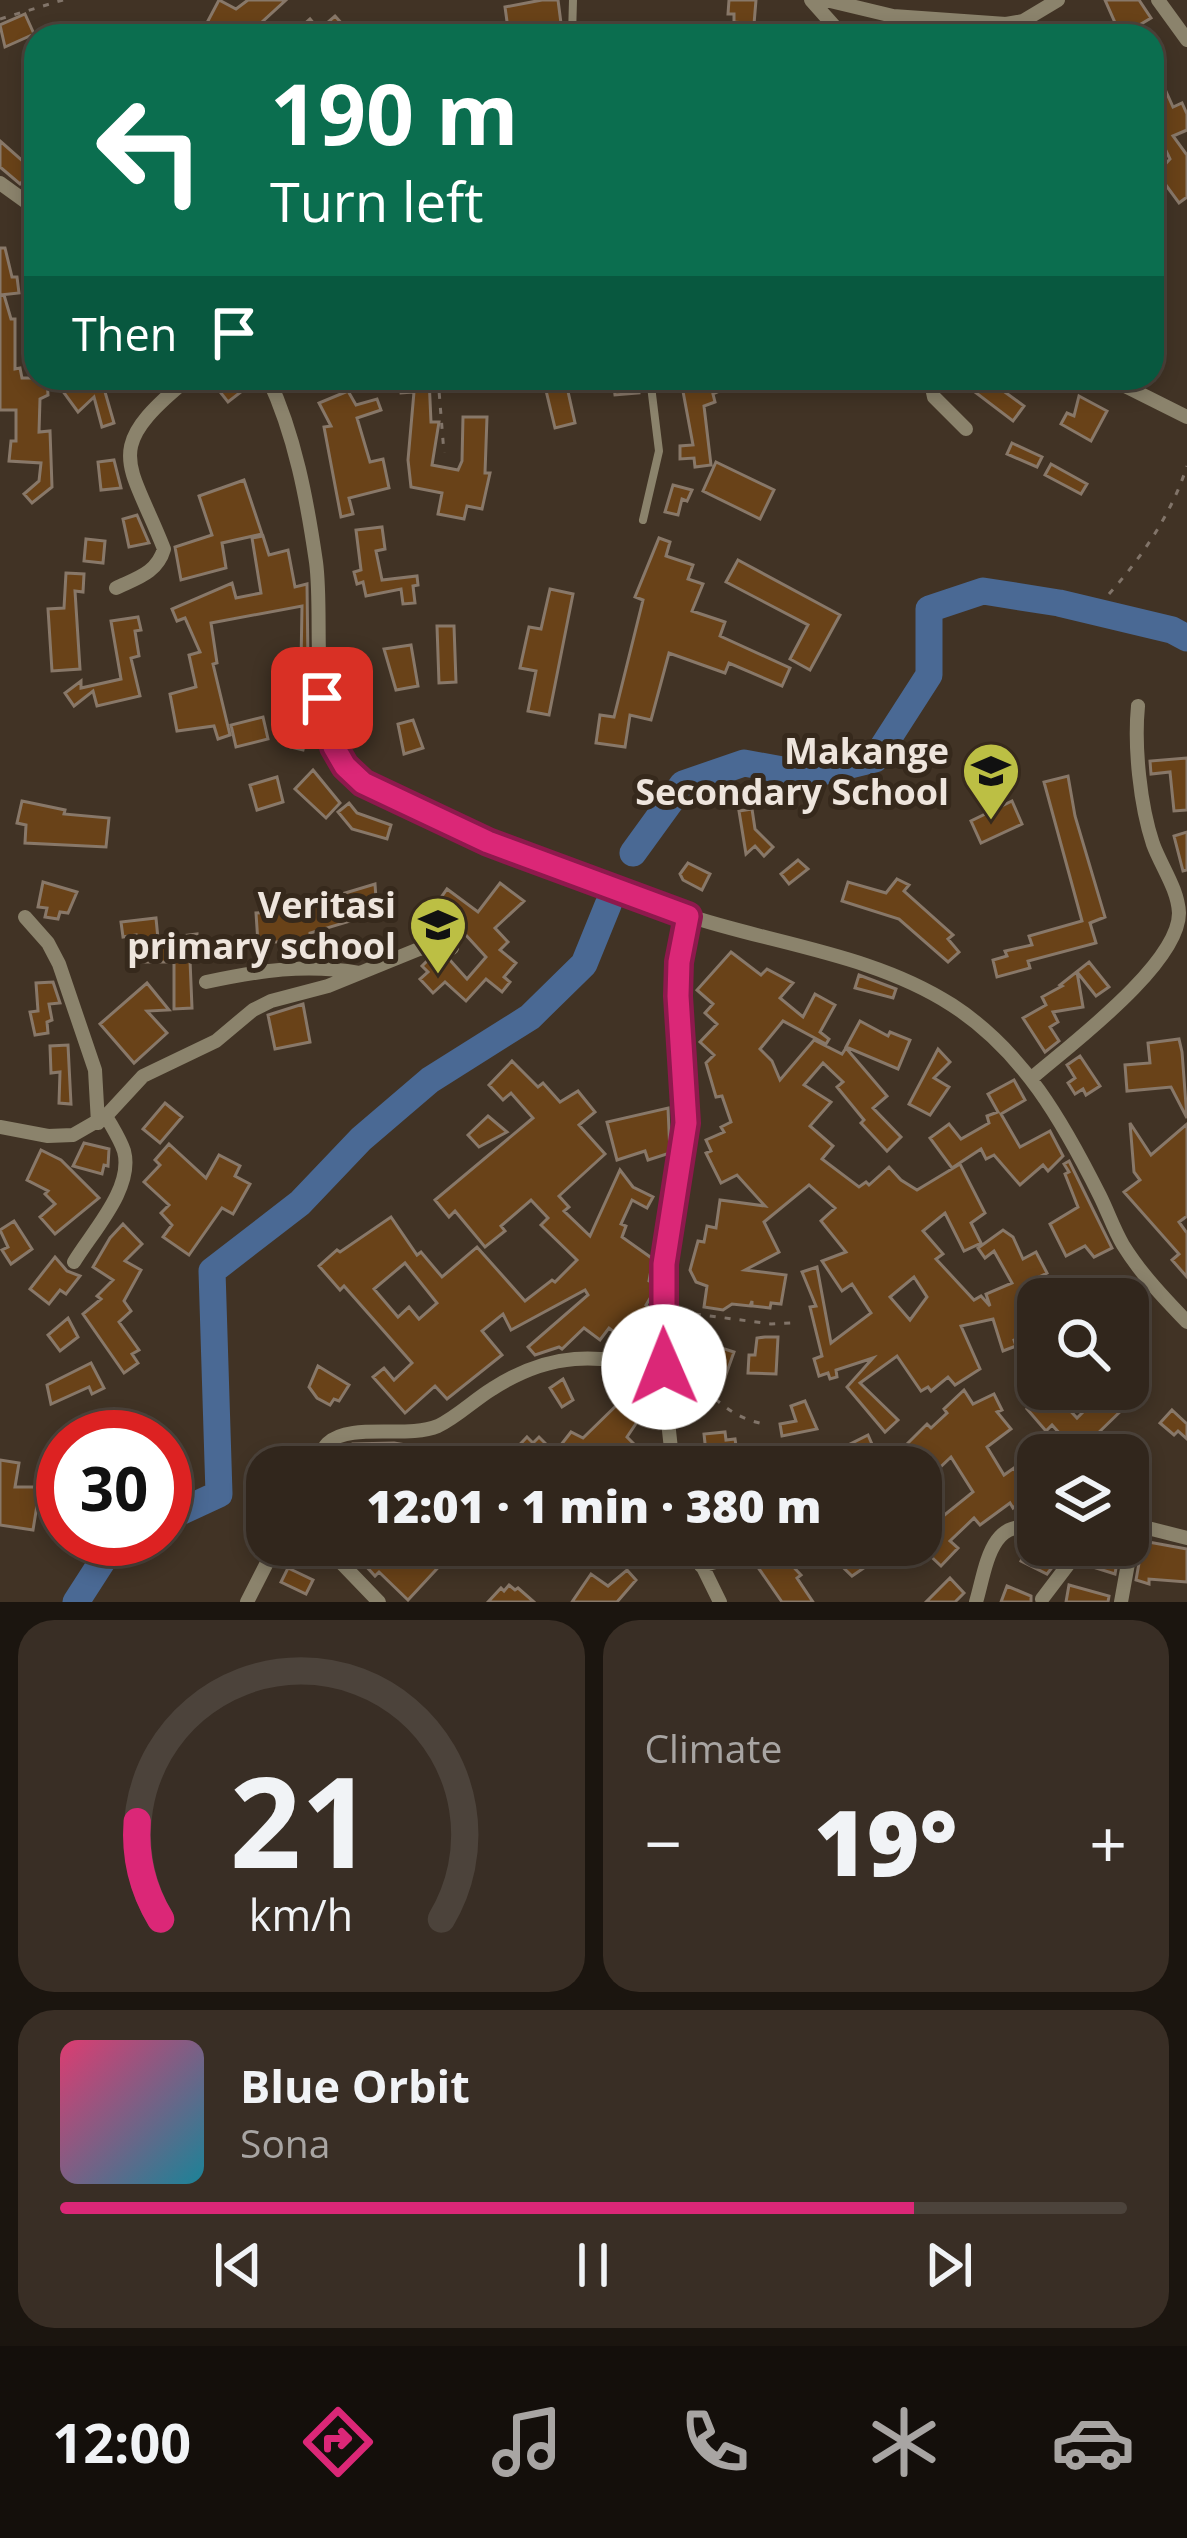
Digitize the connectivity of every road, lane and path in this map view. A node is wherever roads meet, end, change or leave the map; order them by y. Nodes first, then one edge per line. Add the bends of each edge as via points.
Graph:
1 (63, 0) edge
2 (811, 0) edge
3 (826, 0) edge
4 (1058, 0) edge
5 (1158, 0) edge
6 (0, 19) edge
7 (832, 24) edge
8 (1187, 40) edge
9 (177, 390) edge
10 (272, 390) edge
11 (439, 390) edge
12 (651, 390) edge
13 (933, 390) edge
14 (1133, 390) edge
15 (1187, 417) edge
16 (966, 429) dead end
17 (444, 452) dead end
18 (1187, 466) edge
19 (643, 520) dead end
20 (116, 588) dead end
21 (1109, 594) dead end
22 (1138, 706) dead end
23 (688, 916) junction
24 (25, 917) dead end
25 (452, 948) dead end
26 (359, 974) junction
27 (206, 982) dead end
28 (1033, 1077) junction
29 (102, 1120) junction
30 (0, 1127) edge
31 (74, 1262) dead end
32 (663, 1310) junction
33 (1187, 1322) edge
34 (791, 1324) dead end
35 (663, 1371) junction
36 (764, 1424) dead end
37 (326, 1446) edge
38 (671, 1446) edge
39 (1017, 1527) edge
40 (1149, 1528) edge
41 (1187, 1538) edge
42 (265, 1566) edge
43 (345, 1566) edge
44 (701, 1566) edge
45 (1066, 1566) edge
46 (1126, 1566) edge
47 (1042, 1599) dead end
48 (247, 1602) edge
49 (379, 1602) edge
50 (720, 1602) edge
51 (976, 1602) edge
52 (1121, 1602) edge

1 - 6 path
2 - 7 street
3 - 4 street via 976,24 1023,21
5 - 8 street
9 - 20 street via 144,422 128,454 164,549 149,573
10 - 23 street via 298,464 316,566 322,698 345,766 363,783 488,842
11 - 17 path
12 - 19 lane via 659,451
13 - 16 street
14 - 15 street
18 - 21 path via 1141,558
22 - 28 street via 1148,820 1175,895 1175,932 1112,1010
23 - 28 street via 921,987 982,1028
23 - 32 street via 678,996 686,1123
24 - 29 street via 58,964 95,1070
25 - 26 street via 419,949
26 - 27 street via 289,967
26 - 29 street via 253,1010 216,1041 143,1076
28 - 33 street via 1121,1242
29 - 30 street via 73,1136
29 - 31 street via 125,1153 124,1168
32 - 34 path
32 - 35 street
35 - 36 path via 693,1382 741,1419
35 - 37 street via 585,1355 543,1364 438,1425 342,1435
35 - 38 street
39 - 51 street via 995,1539
40 - 41 street
42 - 48 street
43 - 49 street
44 - 50 street
45 - 47 street
46 - 52 street

